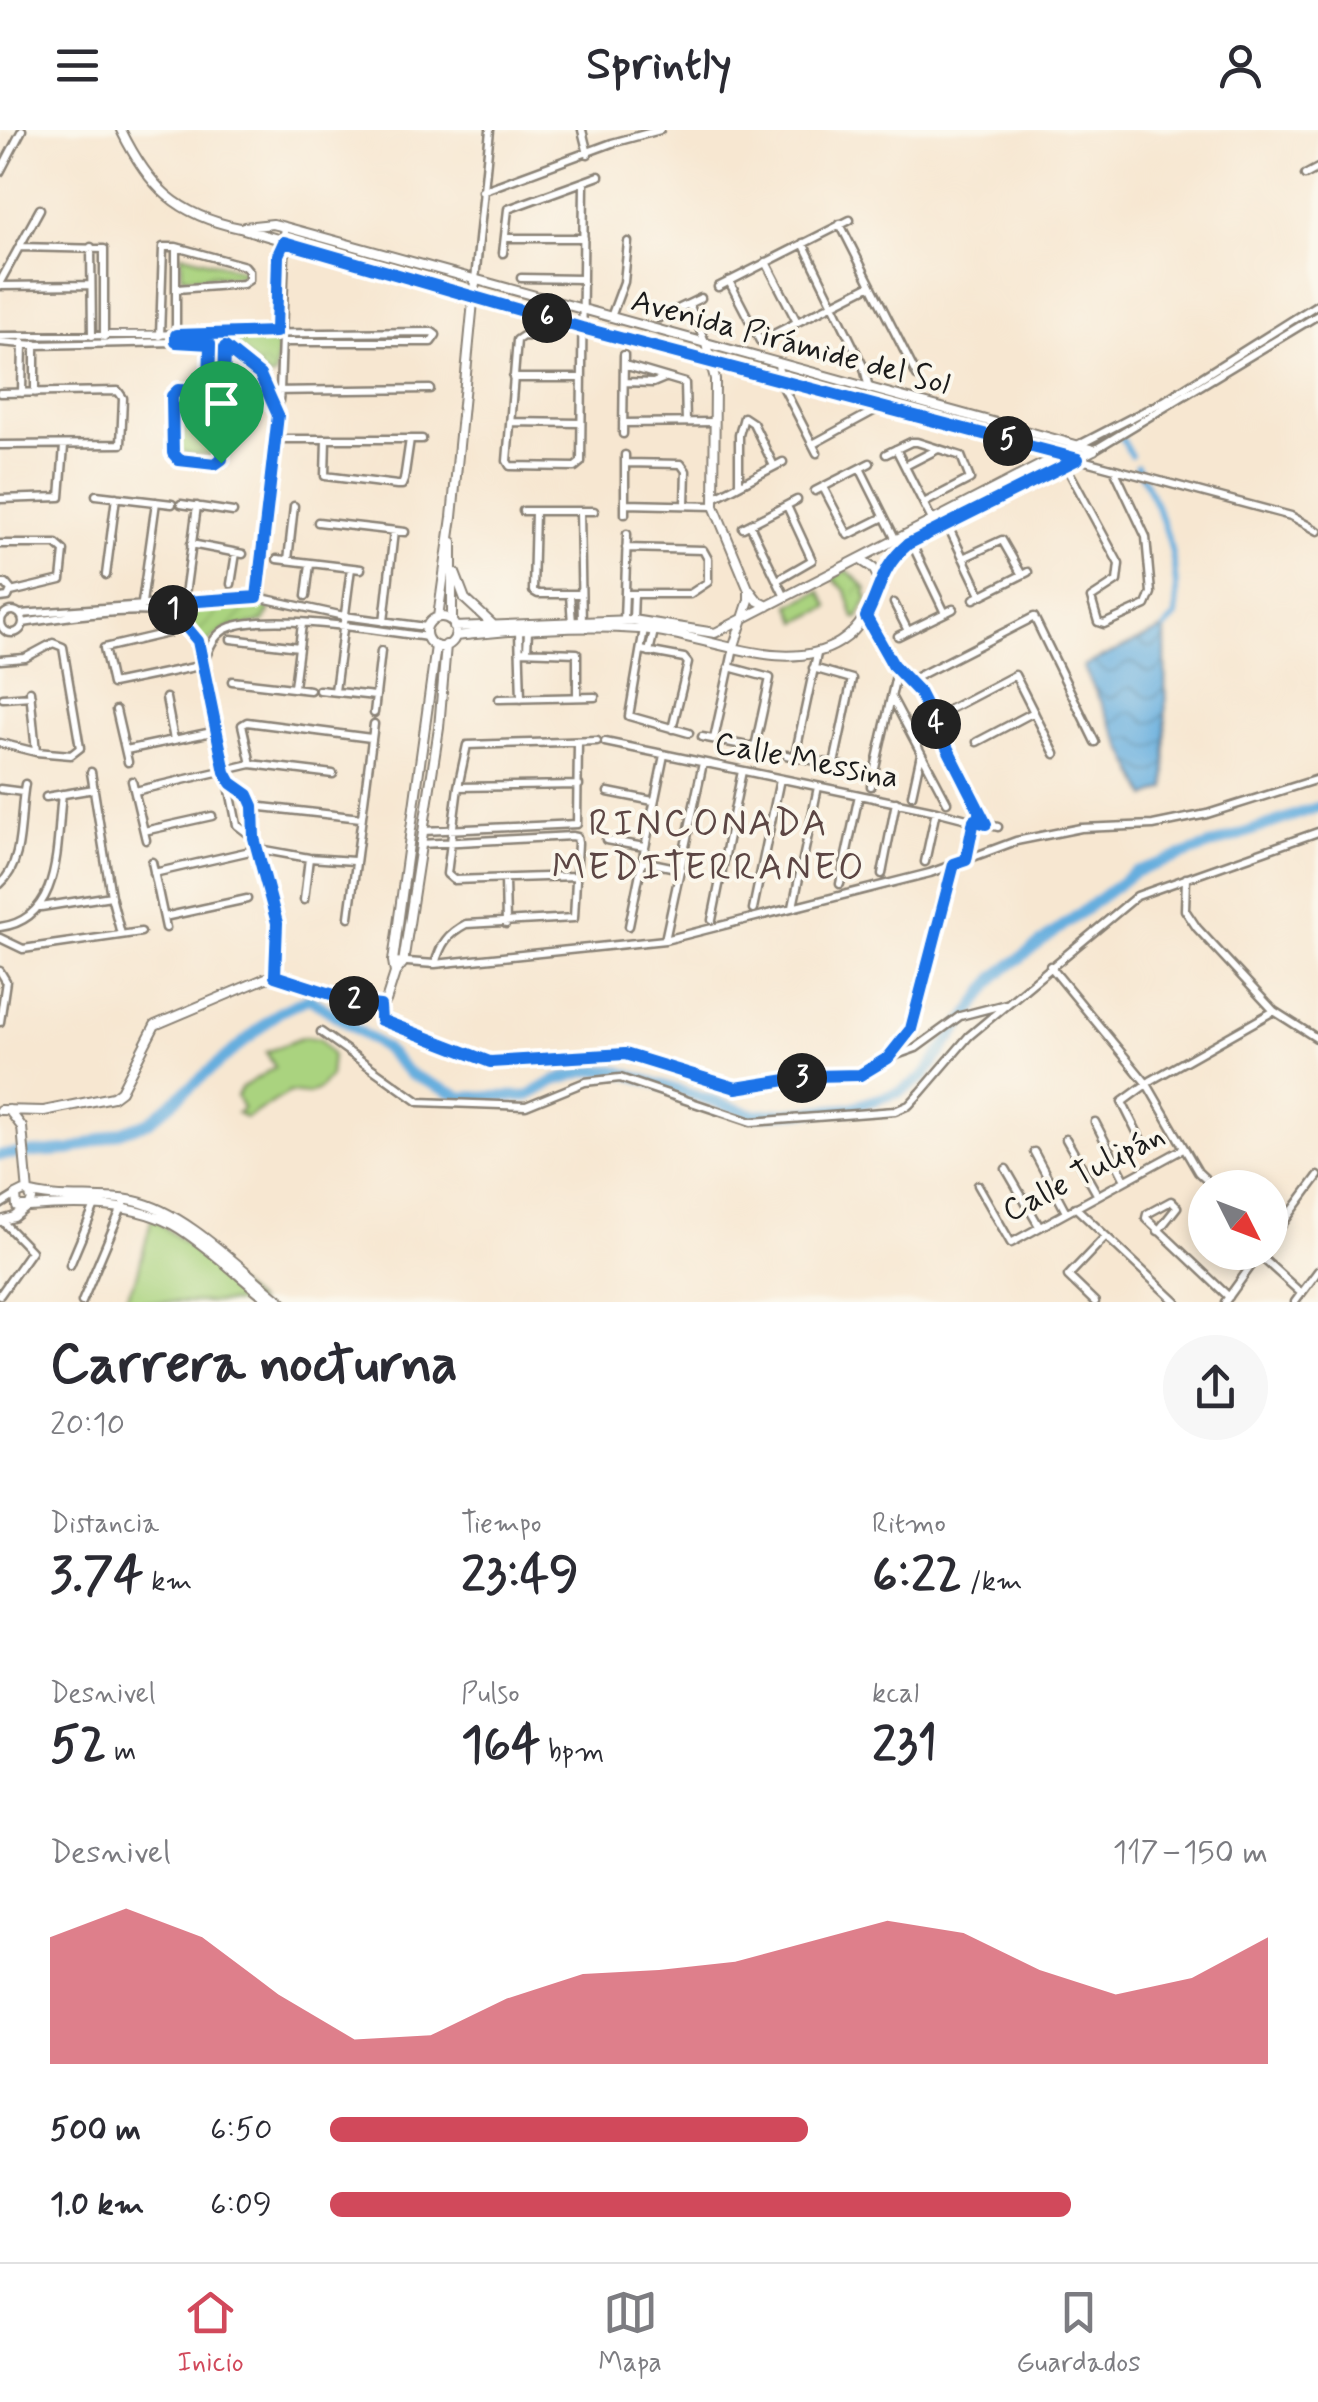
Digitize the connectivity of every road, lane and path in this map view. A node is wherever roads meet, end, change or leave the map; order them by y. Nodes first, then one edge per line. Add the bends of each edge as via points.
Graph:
1 (22, 130) edge
2 (120, 130) edge
3 (490, 130) edge
4 (582, 130) edge
5 (660, 130) edge
6 (588, 154) junction
7 (1318, 168) edge
8 (0, 172) edge
9 (1305, 175) dead end
10 (599, 176) dead end
11 (584, 182) junction
12 (482, 191) junction
13 (40, 209) dead end
14 (850, 220) dead end
15 (840, 224) junction
16 (286, 227) junction
17 (240, 228) junction
18 (504, 238) junction
19 (584, 238) junction
20 (628, 242) dead end
21 (802, 243) junction
22 (19, 247) junction
23 (91, 247) junction
24 (176, 247) junction
25 (283, 247) junction
26 (503, 253) dead end
27 (766, 262) junction
28 (521, 278) dead end
29 (583, 279) junction
30 (475, 281) junction
31 (728, 281) junction
32 (0, 284) edge
33 (489, 284) junction
34 (90, 285) junction
35 (871, 285) junction
36 (718, 286) dead end
37 (176, 289) junction
38 (474, 298) junction
39 (700, 298) dead end
40 (488, 302) junction
41 (689, 304) junction
42 (1318, 304) edge
43 (831, 306) junction
44 (582, 309) junction
45 (1318, 315) edge
46 (611, 317) junction
47 (658, 318) dead end
48 (798, 322) junction
49 (582, 328) junction
50 (280, 332) junction
51 (35, 335) junction
52 (555, 337) dead end
53 (0, 339) edge
54 (92, 339) junction
55 (104, 339) junction
56 (160, 339) junction
57 (176, 339) junction
58 (23, 340) junction
59 (283, 342) junction
60 (210, 344) junction
61 (706, 344) junction
62 (35, 346) junction
63 (225, 347) junction
64 (624, 355) dead end
65 (712, 363) junction
66 (778, 363) junction
67 (624, 365) junction
68 (1220, 371) junction
69 (917, 376) dead end
70 (513, 378) junction
71 (581, 378) junction
72 (665, 378) junction
73 (780, 381) junction
74 (624, 382) junction
75 (430, 389) dead end
76 (870, 389) junction
77 (222, 390) junction
78 (209, 391) junction
79 (269, 391) junction
80 (280, 391) junction
81 (0, 393) edge
82 (22, 393) junction
83 (35, 393) junction
84 (913, 400) junction
85 (882, 406) junction
86 (278, 415) junction
87 (910, 415) junction
88 (510, 422) junction
89 (686, 422) junction
90 (714, 422) junction
91 (582, 423) junction
92 (624, 423) junction
93 (1119, 428) junction
94 (624, 434) dead end
95 (410, 438) junction
96 (422, 438) dead end
97 (274, 439) junction
98 (326, 439) junction
99 (812, 444) junction
100 (1081, 444) junction
101 (0, 445) edge
102 (64, 446) junction
103 (938, 448) junction
104 (896, 450) junction
105 (1094, 450) junction
106 (817, 453) dead end
107 (886, 454) dead end
108 (1060, 455) junction
109 (1078, 459) junction
110 (783, 462) dead end
111 (870, 463) dead end
112 (774, 466) junction
113 (905, 466) junction
114 (1066, 466) junction
115 (860, 468) junction
116 (1114, 469) junction
117 (739, 484) junction
118 (96, 495) dead end
119 (116, 497) junction
120 (0, 499) edge
121 (797, 500) dead end
122 (156, 502) junction
123 (713, 502) junction
124 (924, 503) junction
125 (626, 504) junction
126 (685, 504) junction
127 (197, 506) junction
128 (294, 506) dead end
129 (787, 506) junction
130 (523, 511) dead end
131 (535, 511) junction
132 (580, 511) junction
133 (594, 511) dead end
134 (233, 512) dead end
135 (625, 514) dead end
136 (452, 517) junction
137 (884, 518) junction
138 (932, 521) junction
139 (318, 522) dead end
140 (946, 522) junction
141 (1318, 530) edge
142 (394, 531) junction
143 (404, 532) dead end
144 (627, 534) dead end
145 (896, 540) junction
146 (911, 542) junction
147 (0, 544) edge
148 (191, 544) junction
149 (626, 548) junction
150 (877, 549) junction
151 (451, 558) junction
152 (963, 558) junction
153 (277, 559) dead end
154 (859, 559) junction
155 (288, 560) junction
156 (890, 561) junction
157 (310, 564) junction
158 (350, 568) junction
159 (361, 569) dead end
160 (106, 576) dead end
161 (778, 579) junction
162 (879, 579) junction
163 (0, 584) edge
164 (231, 584) dead end
165 (748, 588) junction
166 (624, 594) junction
167 (634, 594) junction
168 (574, 595) junction
169 (6, 596) edge
170 (306, 596) dead end
171 (257, 597) junction
172 (785, 597) junction
173 (266, 599) junction
174 (181, 602) junction
175 (894, 603) dead end
176 (768, 606) junction
177 (142, 610) junction
178 (9, 615) edge
179 (176, 616) junction
180 (628, 616) junction
181 (438, 617) junction
182 (866, 617) junction
183 (343, 620) junction
184 (740, 621) junction
185 (23, 622) junction
186 (264, 622) junction
187 (384, 622) junction
188 (577, 623) junction
189 (302, 624) junction
190 (494, 626) junction
191 (454, 628) junction
192 (2, 629) edge
193 (649, 630) junction
194 (908, 631) junction
195 (426, 632) junction
196 (524, 632) junction
197 (168, 633) dead end
198 (898, 636) dead end
199 (230, 639) dead end
200 (198, 641) junction
201 (211, 644) junction
202 (436, 646) junction
203 (446, 646) junction
204 (734, 646) junction
205 (299, 648) junction
206 (523, 649) junction
207 (645, 650) junction
208 (381, 651) dead end
209 (817, 654) junction
210 (0, 660) edge
211 (204, 664) junction
212 (730, 664) junction
213 (813, 667) junction
214 (898, 670) junction
215 (232, 681) dead end
216 (910, 681) junction
217 (294, 687) junction
218 (335, 692) junction
219 (375, 696) junction
220 (595, 697) dead end
221 (891, 697) junction
222 (3, 698) dead end
223 (166, 698) dead end
224 (577, 698) junction
225 (499, 699) dead end
226 (521, 699) junction
227 (116, 710) dead end
228 (1034, 712) junction
229 (374, 713) dead end
230 (933, 718) junction
231 (374, 724) dead end
232 (672, 729) junction
233 (216, 731) junction
234 (689, 733) dead end
235 (702, 737) dead end
236 (371, 738) junction
237 (714, 739) junction
238 (174, 740) junction
239 (578, 742) junction
240 (977, 742) dead end
241 (1095, 742) dead end
242 (0, 743) edge
243 (126, 750) junction
244 (36, 752) junction
245 (921, 753) junction
246 (1055, 754) dead end
247 (664, 755) junction
248 (128, 762) dead end
249 (703, 763) junction
250 (251, 764) junction
251 (742, 770) junction
252 (90, 772) dead end
253 (225, 772) junction
254 (332, 774) dead end
255 (780, 779) junction
256 (1318, 779) edge
257 (132, 781) dead end
258 (231, 783) junction
259 (579, 785) junction
260 (458, 786) junction
261 (871, 786) dead end
262 (818, 787) junction
263 (0, 789) edge
264 (94, 789) junction
265 (135, 791) junction
266 (608, 792) dead end
267 (62, 794) junction
268 (912, 794) dead end
269 (859, 795) junction
270 (46, 797) dead end
271 (654, 801) junction
272 (896, 802) junction
273 (947, 802) dead end
274 (253, 806) junction
275 (936, 811) junction
276 (212, 816) dead end
277 (361, 818) junction
278 (974, 820) junction
279 (986, 824) junction
280 (998, 827) dead end
281 (421, 831) junction
282 (1318, 832) edge
283 (451, 836) junction
284 (254, 838) junction
285 (606, 840) dead end
286 (419, 844) junction
287 (644, 848) junction
288 (259, 849) junction
289 (309, 858) junction
290 (966, 860) junction
291 (642, 861) junction
292 (152, 862) dead end
293 (354, 862) junction
294 (925, 862) dead end
295 (954, 864) junction
296 (682, 869) junction
297 (154, 872) junction
298 (882, 874) dead end
299 (577, 876) junction
300 (1186, 878) junction
301 (505, 880) junction
302 (0, 884) edge
303 (840, 884) dead end
304 (111, 896) junction
305 (247, 899) dead end
306 (304, 900) dead end
307 (40, 907) junction
308 (793, 907) junction
309 (753, 909) dead end
310 (164, 917) junction
311 (349, 917) dead end
312 (712, 920) dead end
313 (404, 924) junction
314 (506, 924) junction
315 (629, 926) dead end
316 (2, 927) edge
317 (166, 928) dead end
318 (140, 932) dead end
319 (121, 934) junction
320 (2, 938) edge
321 (665, 940) junction
322 (398, 962) junction
323 (435, 964) junction
324 (1050, 966) junction
325 (0, 971) edge
326 (275, 976) junction
327 (1007, 1004) junction
328 (380, 1006) junction
329 (1274, 1011) junction
330 (0, 1022) edge
331 (320, 1032) dead end
332 (1318, 1039) edge
333 (888, 1058) junction
334 (1148, 1084) junction
335 (5, 1110) edge
336 (44, 1111) junction
337 (1095, 1122) dead end
338 (22, 1126) junction
339 (1066, 1139) dead end
340 (1183, 1149) junction
341 (1146, 1150) dead end
342 (1034, 1152) dead end
343 (1006, 1169) dead end
344 (1197, 1170) edge
345 (1318, 1176) edge
346 (1125, 1180) junction
347 (978, 1186) dead end
348 (22, 1194) junction
349 (1097, 1194) junction
350 (1172, 1201) junction
351 (0, 1205) edge
352 (125, 1205) junction
353 (1075, 1207) junction
354 (27, 1208) junction
355 (94, 1208) junction
356 (1066, 1212) junction
357 (1184, 1214) dead end
358 (1288, 1215) edge
359 (1, 1221) edge
360 (1039, 1226) junction
361 (1158, 1231) junction
362 (1105, 1238) junction
363 (70, 1266) dead end
364 (1249, 1270) edge
365 (1277, 1270) edge
366 (1318, 1271) edge
367 (1302, 1293) junction
368 (0, 1295) edge
369 (1227, 1300) edge
370 (82, 1302) edge
371 (270, 1302) edge
372 (282, 1302) edge
373 (1095, 1302) edge
374 (1176, 1302) edge
375 (1295, 1302) edge

1 - 8 street
2 - 17 street, Avenida Pirámide del Sol via 161,193 184,211
3 - 12 street
4 - 6 street
5 - 6 street
6 - 12 street
7 - 9 street
10 - 11 street
11 - 18 street via 508,210
11 - 19 street
12 - 30 street
13 - 22 street
14 - 15 street
15 - 21 street
15 - 35 street
16 - 17 street, Avenida Pirámide del Sol
16 - 25 street
16 - 30 street, Avenida Pirámide del Sol
17 - 25 street, Avenida Pirámide del Sol
18 - 19 street
18 - 26 street
19 - 29 street
20 - 46 street
21 - 27 street
21 - 43 street
22 - 23 street
22 - 32 street
23 - 34 street
23 - 55 street via 105,252
24 - 37 street
24 - 37 street via 246,266 249,280
24 - 56 street via 161,251
25 - 38 street, Avenida Pirámide del Sol
25 - 50 street
27 - 31 street
27 - 48 street
28 - 29 street
29 - 44 street
30 - 33 street, Avenida Pirámide del Sol
30 - 38 street
31 - 36 street
31 - 48 street via 760,341
32 - 34 street
33 - 40 street
33 - 44 street, Avenida Pirámide del Sol
34 - 54 street
35 - 43 street
35 - 69 street
37 - 57 street
38 - 40 street, Avenida Pirámide del Sol
38 - 136 street
39 - 41 street
40 - 49 street, Avenida Pirámide del Sol
41 - 47 street
41 - 61 street
42 - 68 street
43 - 48 street
43 - 76 street
44 - 46 street, Avenida Pirámide del Sol
44 - 49 street
45 - 68 street
46 - 61 street, Avenida Pirámide del Sol
49 - 65 street, Avenida Pirámide del Sol
49 - 71 street
50 - 57 street
50 - 59 street
50 - 59 street via 436,335 432,342
51 - 54 street
51 - 58 street
51 - 62 street
52 - 70 street via 519,337
53 - 58 street
54 - 55 street
54 - 62 street
55 - 56 street
56 - 57 street
57 - 60 street
58 - 62 street
58 - 82 street
59 - 80 street
60 - 63 street
60 - 78 street
61 - 65 street
61 - 66 street, Avenida Pirámide del Sol
62 - 83 street
63 - 77 street
63 - 79 street
64 - 67 street
65 - 73 street, Avenida Pirámide del Sol
65 - 90 street
66 - 73 street
66 - 76 street, Avenida Pirámide del Sol
67 - 72 street
67 - 74 street
68 - 93 street
70 - 71 street
70 - 88 street
71 - 91 street
72 - 74 street
72 - 89 street via 685,383
73 - 85 street, Avenida Pirámide del Sol
73 - 99 street
74 - 92 street
75 - 80 street
76 - 84 street, Avenida Pirámide del Sol
77 - 78 street
77 - 78 street via 221,463 179,460 173,453 174,392
79 - 80 street
79 - 86 street
80 - 86 street
81 - 82 street
82 - 83 street
83 - 102 street via 121,393 121,444
84 - 87 street
84 - 100 street, Avenida Pirámide del Sol
85 - 87 street, Avenida Pirámide del Sol
85 - 99 street
86 - 97 street
87 - 108 street, Avenida Pirámide del Sol
88 - 91 street
88 - 91 street via 508,464 576,467 582,462
89 - 90 street
89 - 92 street
90 - 123 street
92 - 94 street
93 - 100 street
93 - 105 street
95 - 96 street
95 - 98 street
95 - 98 street via 402,485 325,476
97 - 98 street
97 - 171 street
99 - 106 street
100 - 105 street, Avenida Pirámide del Sol
100 - 108 street
101 - 102 street
102 - 120 street via 60,497
103 - 104 street via 910,442
103 - 113 street
103 - 124 street via 961,456 970,479
104 - 107 street
104 - 113 street
105 - 109 street
108 - 109 street, Avenida Pirámide del Sol
108 - 138 street
109 - 114 street
109 - 116 street
110 - 112 street
111 - 115 street
112 - 117 street
112 - 117 street via 744,416
113 - 124 street
114 - 116 street via 1118,564 1117,581 1091,598 1104,624 1146,604 1151,594 1146,537
114 - 140 street
115 - 137 street
115 - 137 street via 819,489 848,535
116 - 141 street via 1291,516
117 - 123 street
118 - 119 street
119 - 122 street
119 - 160 street
121 - 129 street
122 - 127 street
122 - 177 street
123 - 126 street
123 - 165 street
124 - 138 street
125 - 126 street
125 - 126 street via 625,459 681,464
125 - 135 street
127 - 134 street
127 - 148 street
128 - 155 street
129 - 161 street via 812,560
129 - 161 street via 746,526
130 - 131 street
131 - 132 street
131 - 168 street via 533,591
132 - 133 street
132 - 168 street
136 - 151 street
136 - 181 street
137 - 145 street
138 - 140 street
138 - 145 street
138 - 146 street
139 - 142 street
140 - 152 street
142 - 143 street
142 - 187 street
144 - 149 street
145 - 150 street
146 - 156 street
146 - 194 street via 949,611
147 - 169 street via 64,551 61,580
148 - 164 street via 240,553
148 - 174 street
149 - 166 street
149 - 167 street via 702,550 708,559 708,582 698,591
150 - 154 street
150 - 156 street via 877,560
151 - 190 street via 465,599
151 - 191 street
152 - 152 street via 978,597 1025,574 1002,540
153 - 155 street
154 - 162 street
154 - 172 street
155 - 157 street
156 - 162 street
157 - 158 street
157 - 170 street
158 - 159 street
158 - 183 street
161 - 172 street
162 - 182 street
163 - 169 street via 8,585
165 - 176 street
165 - 184 street
166 - 167 street
166 - 180 street
167 - 180 street
168 - 188 street
168 - 188 street
169 - 178 street
171 - 173 street
171 - 174 street
172 - 176 street
173 - 183 street
173 - 186 street
174 - 177 street
174 - 179 street
175 - 194 street
176 - 184 street
177 - 178 street
177 - 179 street
177 - 185 street
178 - 185 street
178 - 192 street
179 - 200 street
180 - 184 street via 706,632
180 - 188 street
181 - 191 street
181 - 195 street
182 - 209 street
182 - 214 street
183 - 187 street
183 - 189 street
183 - 195 street
183 - 218 street
184 - 204 street
185 - 192 street via 13,632
186 - 189 street
186 - 201 street via 226,629
187 - 195 street
188 - 190 street
188 - 193 street
188 - 196 street
189 - 205 street
190 - 191 street
191 - 196 street
191 - 203 street
193 - 204 street
193 - 207 street
194 - 198 street
195 - 202 street
196 - 206 street
197 - 211 street via 104,648 112,684
199 - 205 street
200 - 201 street
200 - 211 street
201 - 211 street
202 - 203 street
202 - 313 street
203 - 281 street
204 - 209 street via 777,657
204 - 212 street
205 - 217 street
206 - 224 street via 577,654
206 - 226 street
207 - 232 street via 629,716
207 - 232 street via 688,663
208 - 219 street
209 - 213 street
210 - 244 street via 25,658 53,643 63,647 80,748 71,755
211 - 233 street
212 - 237 street
212 - 237 street via 770,678 759,748
213 - 213 street via 852,679 839,765 790,756
214 - 216 street
214 - 221 street
215 - 217 street
216 - 230 street
216 - 241 street via 1034,617
217 - 218 street
218 - 219 street
219 - 229 street
220 - 224 street
221 - 245 street
221 - 261 street
222 - 244 street via 31,694
223 - 238 street
224 - 226 street
225 - 226 street
227 - 243 street
228 - 230 street via 1012,675
228 - 240 street
228 - 246 street
230 - 279 street
231 - 236 street
232 - 234 street
233 - 238 street
233 - 253 street
235 - 237 street
236 - 250 street via 247,722 242,730
236 - 277 street
238 - 243 street
239 - 247 street, Calle Messina
239 - 259 street
239 - 260 street, Calle Messina via 468,745
242 - 244 street
243 - 248 street
245 - 268 street
245 - 273 street
247 - 249 street, Calle Messina
247 - 271 street
249 - 251 street, Calle Messina
249 - 296 street
250 - 253 street
250 - 254 street
251 - 255 street, Calle Messina
251 - 312 street
252 - 264 street
253 - 258 street
253 - 265 street
255 - 262 street, Calle Messina
255 - 309 street
256 - 290 street via 1208,814 1016,840
257 - 265 street
258 - 274 street
258 - 284 street via 237,826
259 - 260 street
259 - 283 street via 579,820 572,826
260 - 283 street
262 - 269 street, Calle Messina
262 - 308 street
263 - 302 street via 24,788 14,864
264 - 267 street
264 - 304 street
265 - 276 street via 145,836
266 - 271 street
267 - 270 street
267 - 307 street via 52,880
269 - 272 street, Calle Messina
269 - 303 street
271 - 287 street
272 - 275 street, Calle Messina
272 - 298 street
274 - 277 street
274 - 284 street
275 - 278 street, Calle Messina
275 - 294 street
277 - 293 street
278 - 279 street, Calle Messina
278 - 290 street
279 - 280 street, Calle Messina
281 - 283 street
281 - 286 street
282 - 300 street
283 - 286 street
283 - 299 street via 577,837
283 - 301 street via 449,878
284 - 288 street
285 - 287 street
286 - 313 street
287 - 291 street
288 - 289 street
288 - 297 street
288 - 326 street via 277,923
289 - 293 street
289 - 306 street
290 - 295 street
291 - 296 street
291 - 315 street
292 - 297 street
293 - 311 street
295 - 308 street
295 - 333 street via 911,1029
296 - 321 street
297 - 310 street
299 - 301 street
299 - 314 street via 574,918
300 - 324 street via 1137,896
300 - 329 street via 1185,910
301 - 314 street
304 - 307 street
304 - 319 street
305 - 310 street
307 - 316 street via 28,919
308 - 321 street
310 - 317 street
313 - 322 street
314 - 323 street via 466,924 441,944
316 - 320 street
318 - 319 street
319 - 320 street via 24,949
321 - 323 street
322 - 323 street
322 - 328 street
324 - 327 street
324 - 334 street
325 - 330 street via 6,981
326 - 328 street
326 - 336 street via 156,1025 118,1095
327 - 331 street via 895,1112 752,1122 620,1078 585,1082 526,1106 419,1102
327 - 333 street via 960,1016 916,1048
328 - 333 street via 381,1020 490,1062 625,1054 736,1088 860,1075
329 - 332 street
329 - 334 street
334 - 340 street
334 - 341 street via 1121,1104
335 - 336 street
335 - 338 street
336 - 338 street
337 - 346 street
338 - 348 street
339 - 349 street
340 - 344 street
340 - 346 street, Calle Tulipán
342 - 356 street
343 - 360 street
345 - 358 street
346 - 349 street, Calle Tulipán
347 - 360 street, Calle Tulipán via 1009,1243
348 - 351 street
348 - 352 street
348 - 354 street via 32,1200
348 - 354 street via 16,1205
349 - 353 street, Calle Tulipán
350 - 357 street
350 - 361 street
350 - 361 street via 1146,1215
352 - 355 street
352 - 370 street
352 - 371 street via 179,1228
352 - 372 street via 155,1208 182,1222
353 - 356 street, Calle Tulipán
353 - 362 street
354 - 355 street
354 - 359 street
355 - 363 street
356 - 360 street, Calle Tulipán
359 - 368 street via 31,1251
361 - 369 street
362 - 373 street via 1068,1276
362 - 374 street
364 - 369 street
365 - 367 street
366 - 367 street
367 - 375 street

